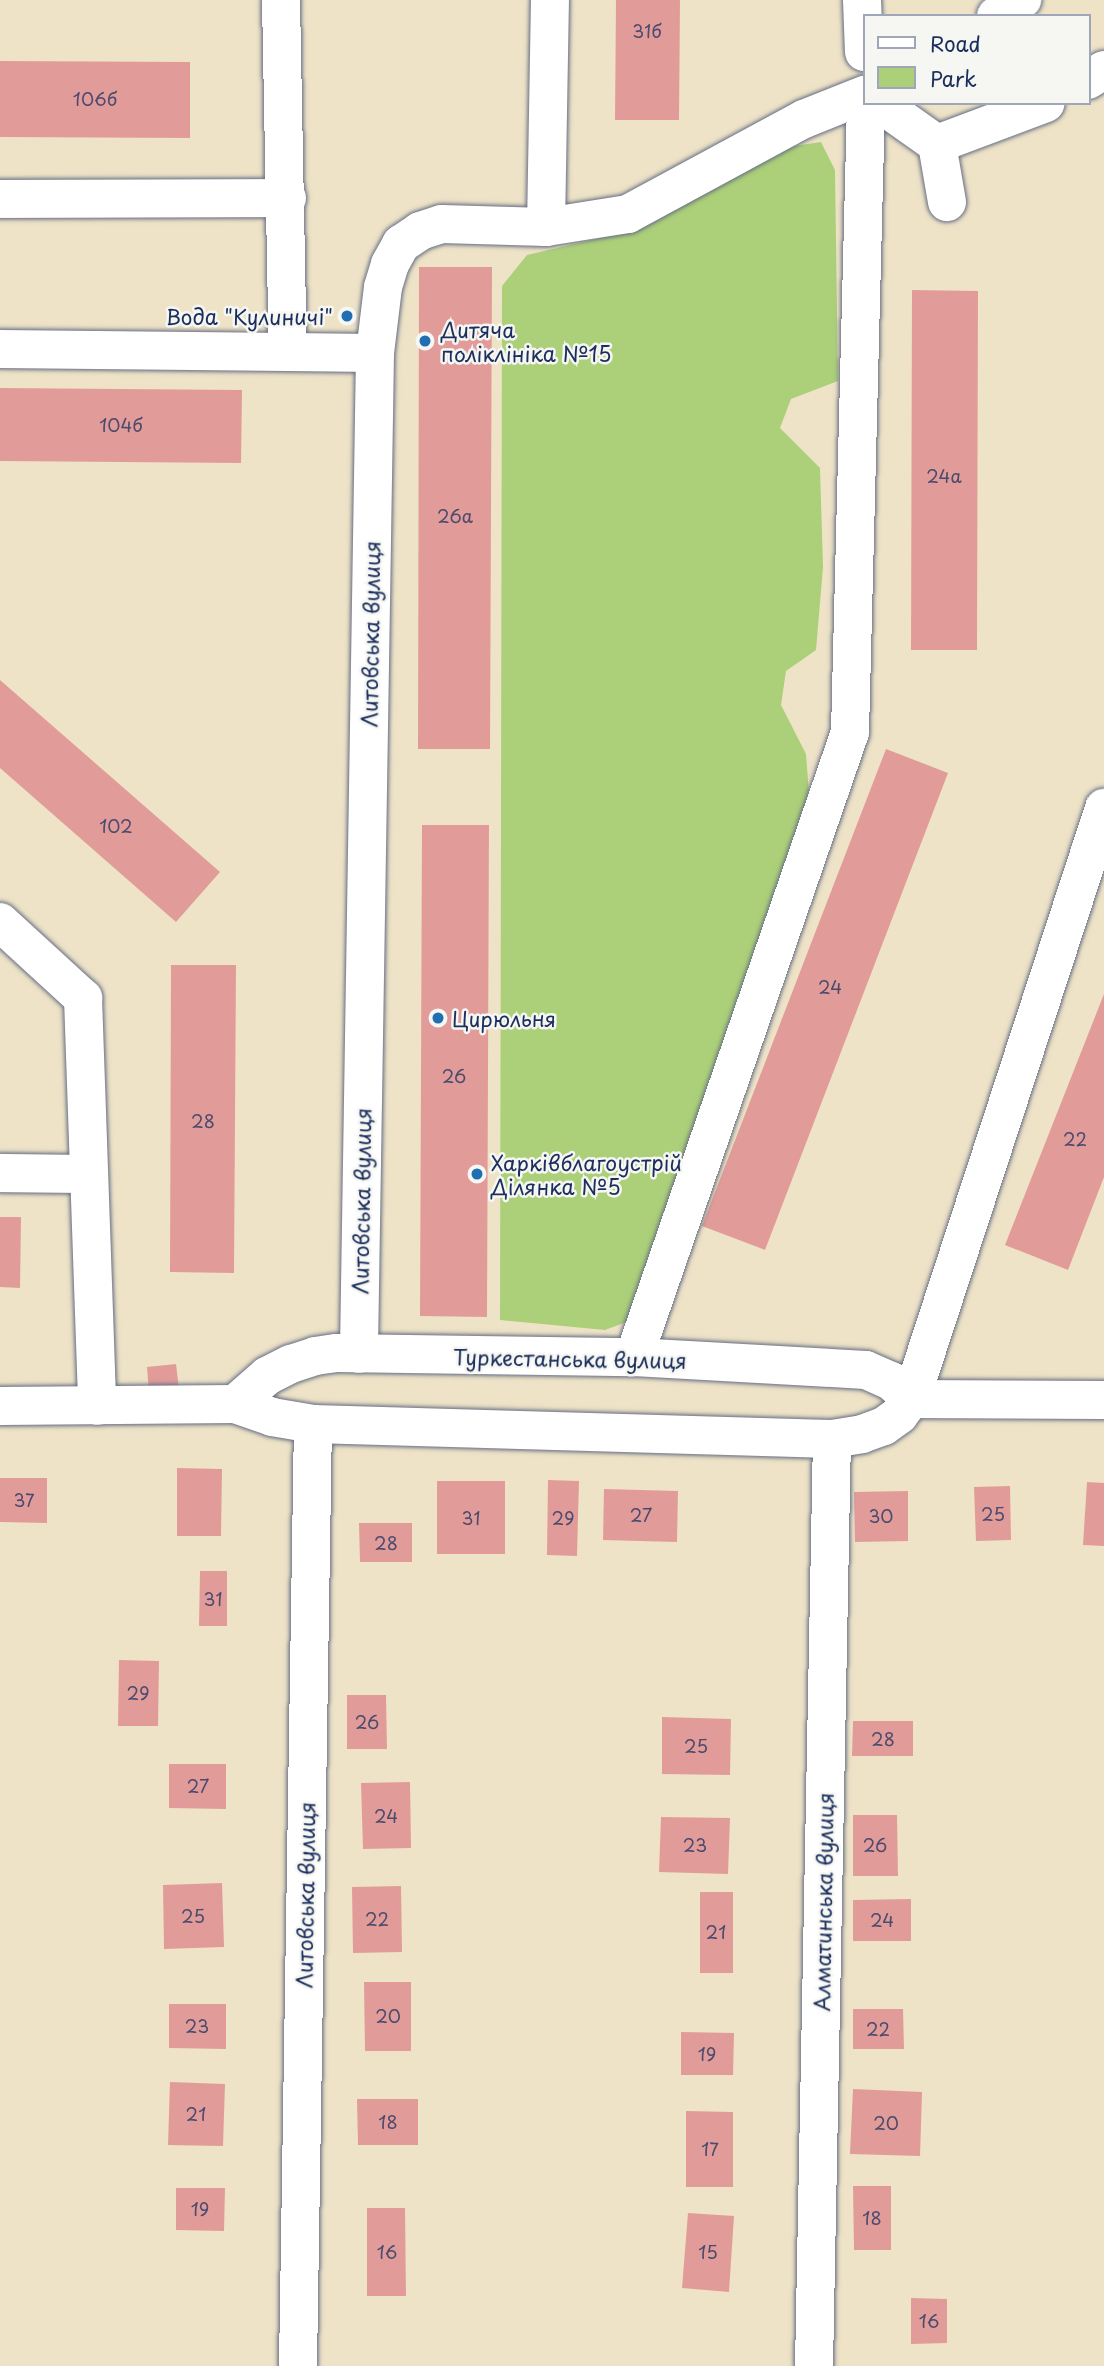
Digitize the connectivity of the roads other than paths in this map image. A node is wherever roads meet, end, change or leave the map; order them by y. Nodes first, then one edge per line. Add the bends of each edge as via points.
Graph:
1 (281, 0) edge
2 (550, 0) edge
3 (1022, 0) edge
4 (999, 14) edge
5 (862, 96) edge
6 (866, 105) edge
7 (883, 105) edge
8 (1041, 105) edge
9 (937, 144) junction
10 (287, 198) junction
11 (0, 199) edge
12 (947, 202) dead end
13 (546, 227) junction
14 (0, 349) edge
15 (288, 352) junction
16 (375, 353) junction
17 (1104, 808) edge
18 (0, 922) edge
19 (0, 1173) edge
20 (89, 1174) junction
21 (359, 1354) junction
22 (634, 1357) junction
23 (912, 1399) junction
24 (1104, 1401) edge
25 (234, 1404) junction
26 (0, 1406) edge
27 (97, 1406) junction
28 (313, 1423) junction
29 (832, 1438) junction
30 (298, 2366) edge
31 (814, 2366) edge

1 - 10 street
2 - 13 street
3 - 4 street
5 - 13 street, Литовська вулиця via 804,119 628,214
6 - 22 street via 850,732
7 - 9 street
8 - 9 street
9 - 12 street
10 - 11 street
10 - 15 street
13 - 16 street, Литовська вулиця via 442,223 401,244 383,287
14 - 15 street
15 - 16 street
16 - 21 street, Литовська вулиця
17 - 23 street
18 - 20 street via 83,998
19 - 20 street
20 - 27 street
21 - 22 street, Туркестанська вулиця
21 - 25 street, Туркестанська вулиця via 315,1356 291,1364 267,1376
22 - 23 street, Туркестанська вулиця via 866,1370 891,1381
23 - 24 street
23 - 29 street via 884,1426
25 - 27 street
25 - 28 street via 272,1417
26 - 27 street
28 - 29 street
28 - 30 street, Литовська вулиця
29 - 31 street, Алматинська вулиця

